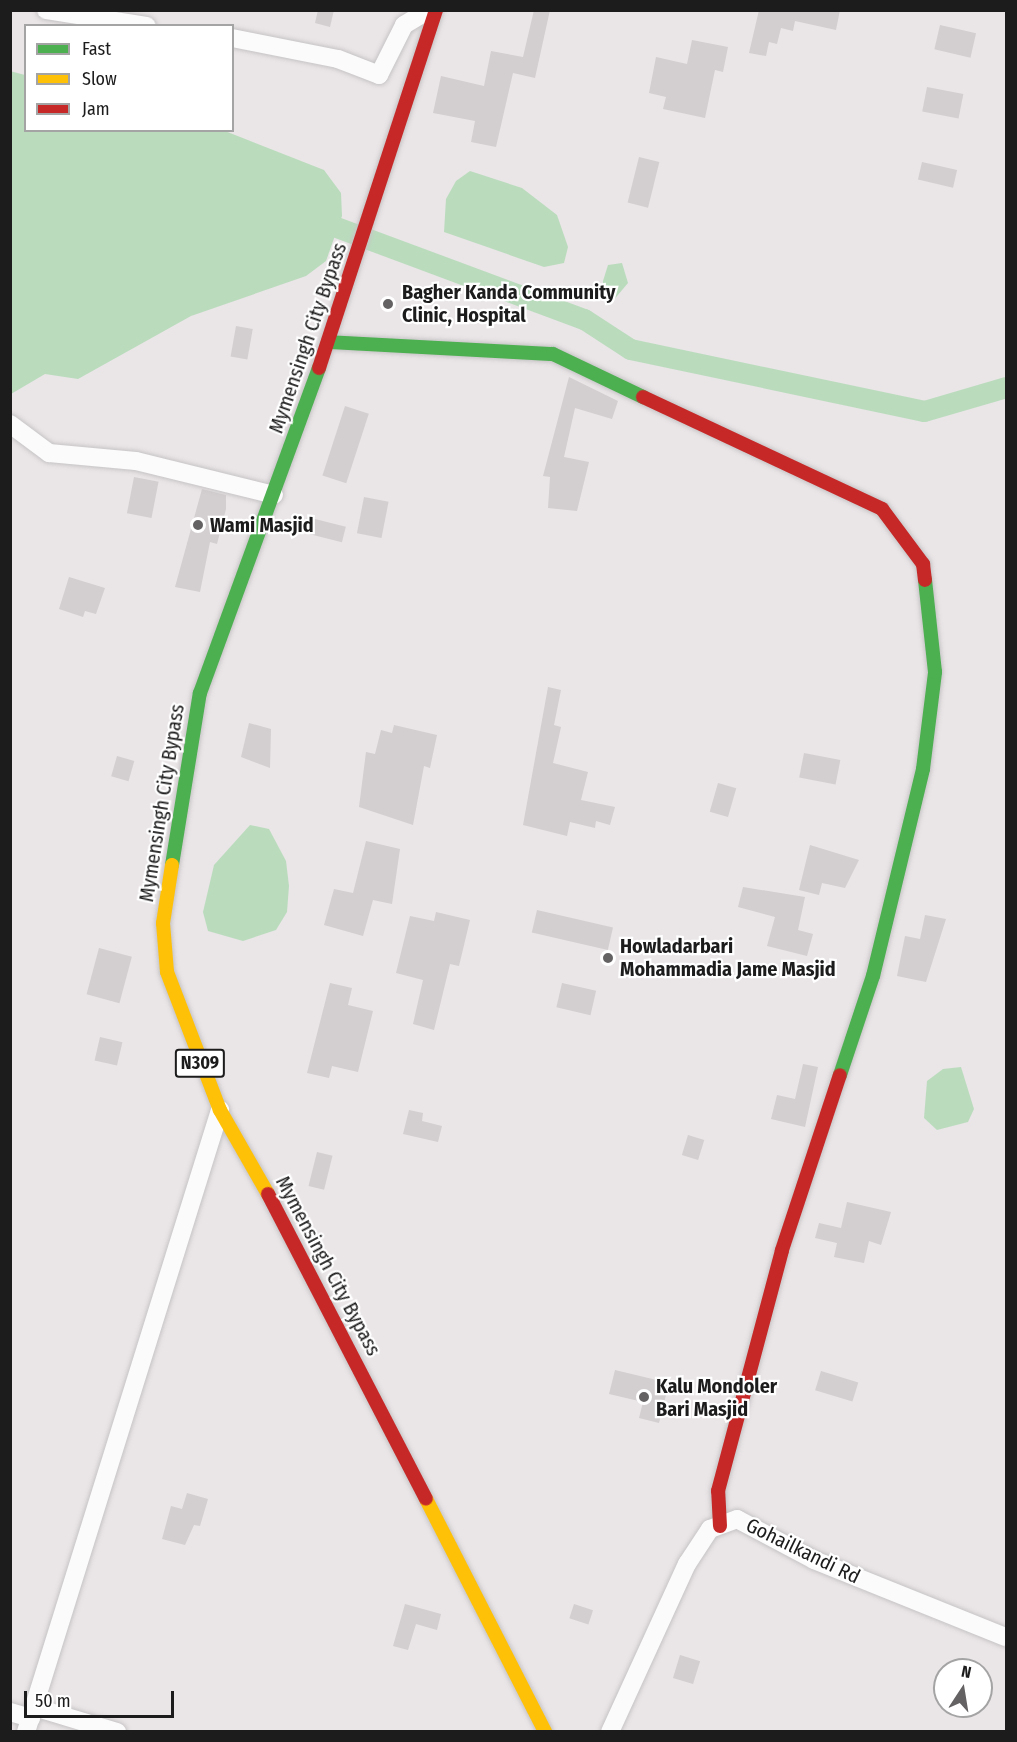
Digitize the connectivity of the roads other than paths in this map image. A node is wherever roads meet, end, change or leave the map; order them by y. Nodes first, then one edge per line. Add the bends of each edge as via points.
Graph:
1 (46, 10) edge
2 (429, 10) edge
3 (436, 10) edge
4 (134, 24) edge
5 (234, 38) edge
6 (328, 342) junction
7 (10, 424) edge
8 (274, 495) junction
9 (220, 1110) junction
10 (720, 1526) junction
11 (1006, 1637) edge
12 (10, 1712) edge
13 (30, 1719) edge
14 (117, 1731) edge
15 (545, 1731) edge
16 (610, 1731) edge

1 - 4 street
2 - 5 street via 404,25 379,75 338,59
3 - 6 main road, Mymensingh City Bypass
6 - 8 main road, Mymensingh City Bypass / N309
6 - 10 main road via 553,354 882,509 923,564 934,672 923,769 873,976 782,1250 718,1491
7 - 8 street via 49,453 136,461
8 - 9 main road, Mymensingh City Bypass / N309 via 200,693 163,922 167,972
9 - 13 street
9 - 15 main road, Mymensingh City Bypass / N309 via 288,1229
10 - 11 street, Gohailkandi Rd via 737,1519 814,1560
10 - 16 street, Gohailkandi Rd via 710,1529 687,1564
12 - 13 street
13 - 14 street

